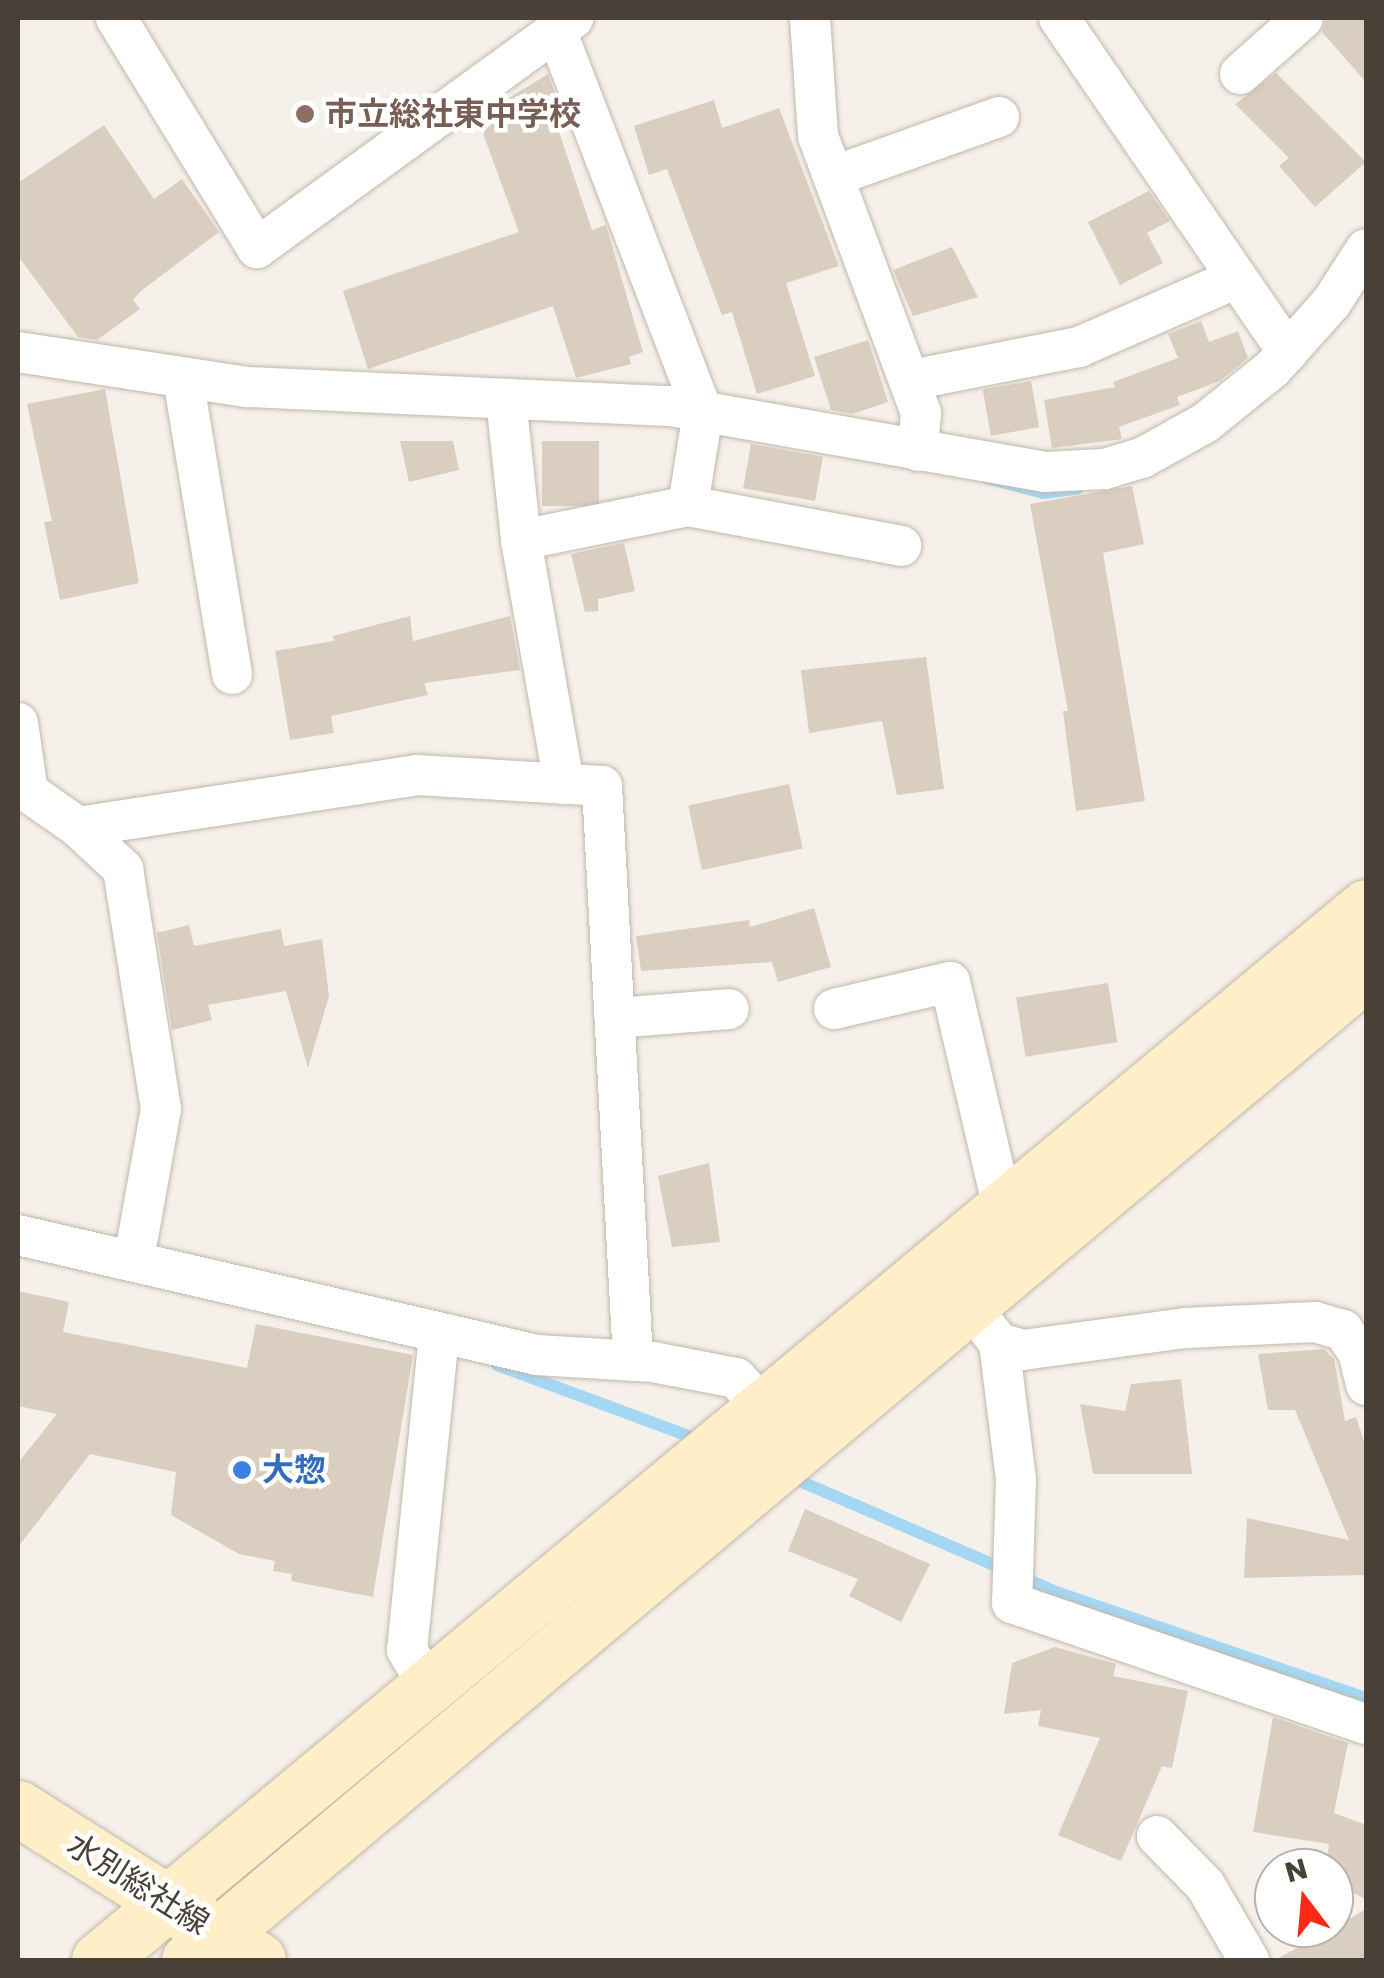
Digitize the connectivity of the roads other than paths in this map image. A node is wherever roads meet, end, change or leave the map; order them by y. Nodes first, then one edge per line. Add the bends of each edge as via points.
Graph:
1 (116, 18) edge
2 (810, 18) edge
3 (1060, 18) edge
4 (1303, 18) edge
5 (564, 24) edge
6 (1240, 74) dead end
7 (999, 118) dead end
8 (836, 175) junction
9 (1366, 249) edge
10 (1237, 278) junction
11 (18, 352) edge
12 (1288, 352) junction
13 (911, 380) junction
14 (185, 390) junction
15 (505, 408) junction
16 (701, 423) junction
17 (918, 451) junction
18 (688, 506) junction
19 (521, 540) junction
20 (901, 546) dead end
21 (232, 674) dead end
22 (18, 724) edge
23 (564, 784) junction
24 (78, 826) junction
25 (1366, 907) edge
26 (1366, 972) edge
27 (729, 1009) dead end
28 (834, 1009) dead end
29 (614, 1018) junction
30 (1003, 1208) junction
31 (18, 1236) edge
32 (134, 1259) junction
33 (968, 1305) junction
34 (438, 1345) junction
35 (633, 1361) junction
36 (1366, 1385) edge
37 (758, 1448) junction
38 (428, 1686) junction
39 (1366, 1724) edge
40 (18, 1808) edge
41 (1157, 1836) dead end
42 (167, 1902) junction
43 (222, 1952) edge
44 (99, 1960) edge
45 (1249, 1960) edge

1 - 5 street via 257,248
2 - 8 street via 818,136
3 - 10 street
4 - 6 street
5 - 16 street
7 - 8 street
8 - 13 street
9 - 12 street
10 - 12 street
10 - 13 street via 1080,347
11 - 14 street
12 - 17 street via 1205,423 1142,458 1105,469 1046,472
13 - 17 street via 921,412
14 - 15 street via 247,387
14 - 21 street
15 - 16 street
15 - 19 street
16 - 17 street
16 - 18 street
18 - 19 street
18 - 20 street
19 - 23 street
22 - 24 street via 28,792
23 - 24 street via 417,775
23 - 29 street via 602,786
24 - 32 street via 123,869 161,1109
25 - 30 street
26 - 33 street
27 - 29 street
28 - 30 street via 950,982
29 - 35 street
30 - 33 street
31 - 32 street
32 - 34 street
33 - 36 street via 1023,1350 1186,1328 1316,1322 1343,1330 1358,1352
33 - 37 street
33 - 39 street via 1016,1479 1012,1602
34 - 35 street
34 - 38 street via 407,1650
35 - 37 street via 736,1378
37 - 38 street
37 - 43 street
38 - 42 street
40 - 42 street, 水別総社線
41 - 45 street via 1206,1885
42 - 43 street, 水別総社線
42 - 44 street

